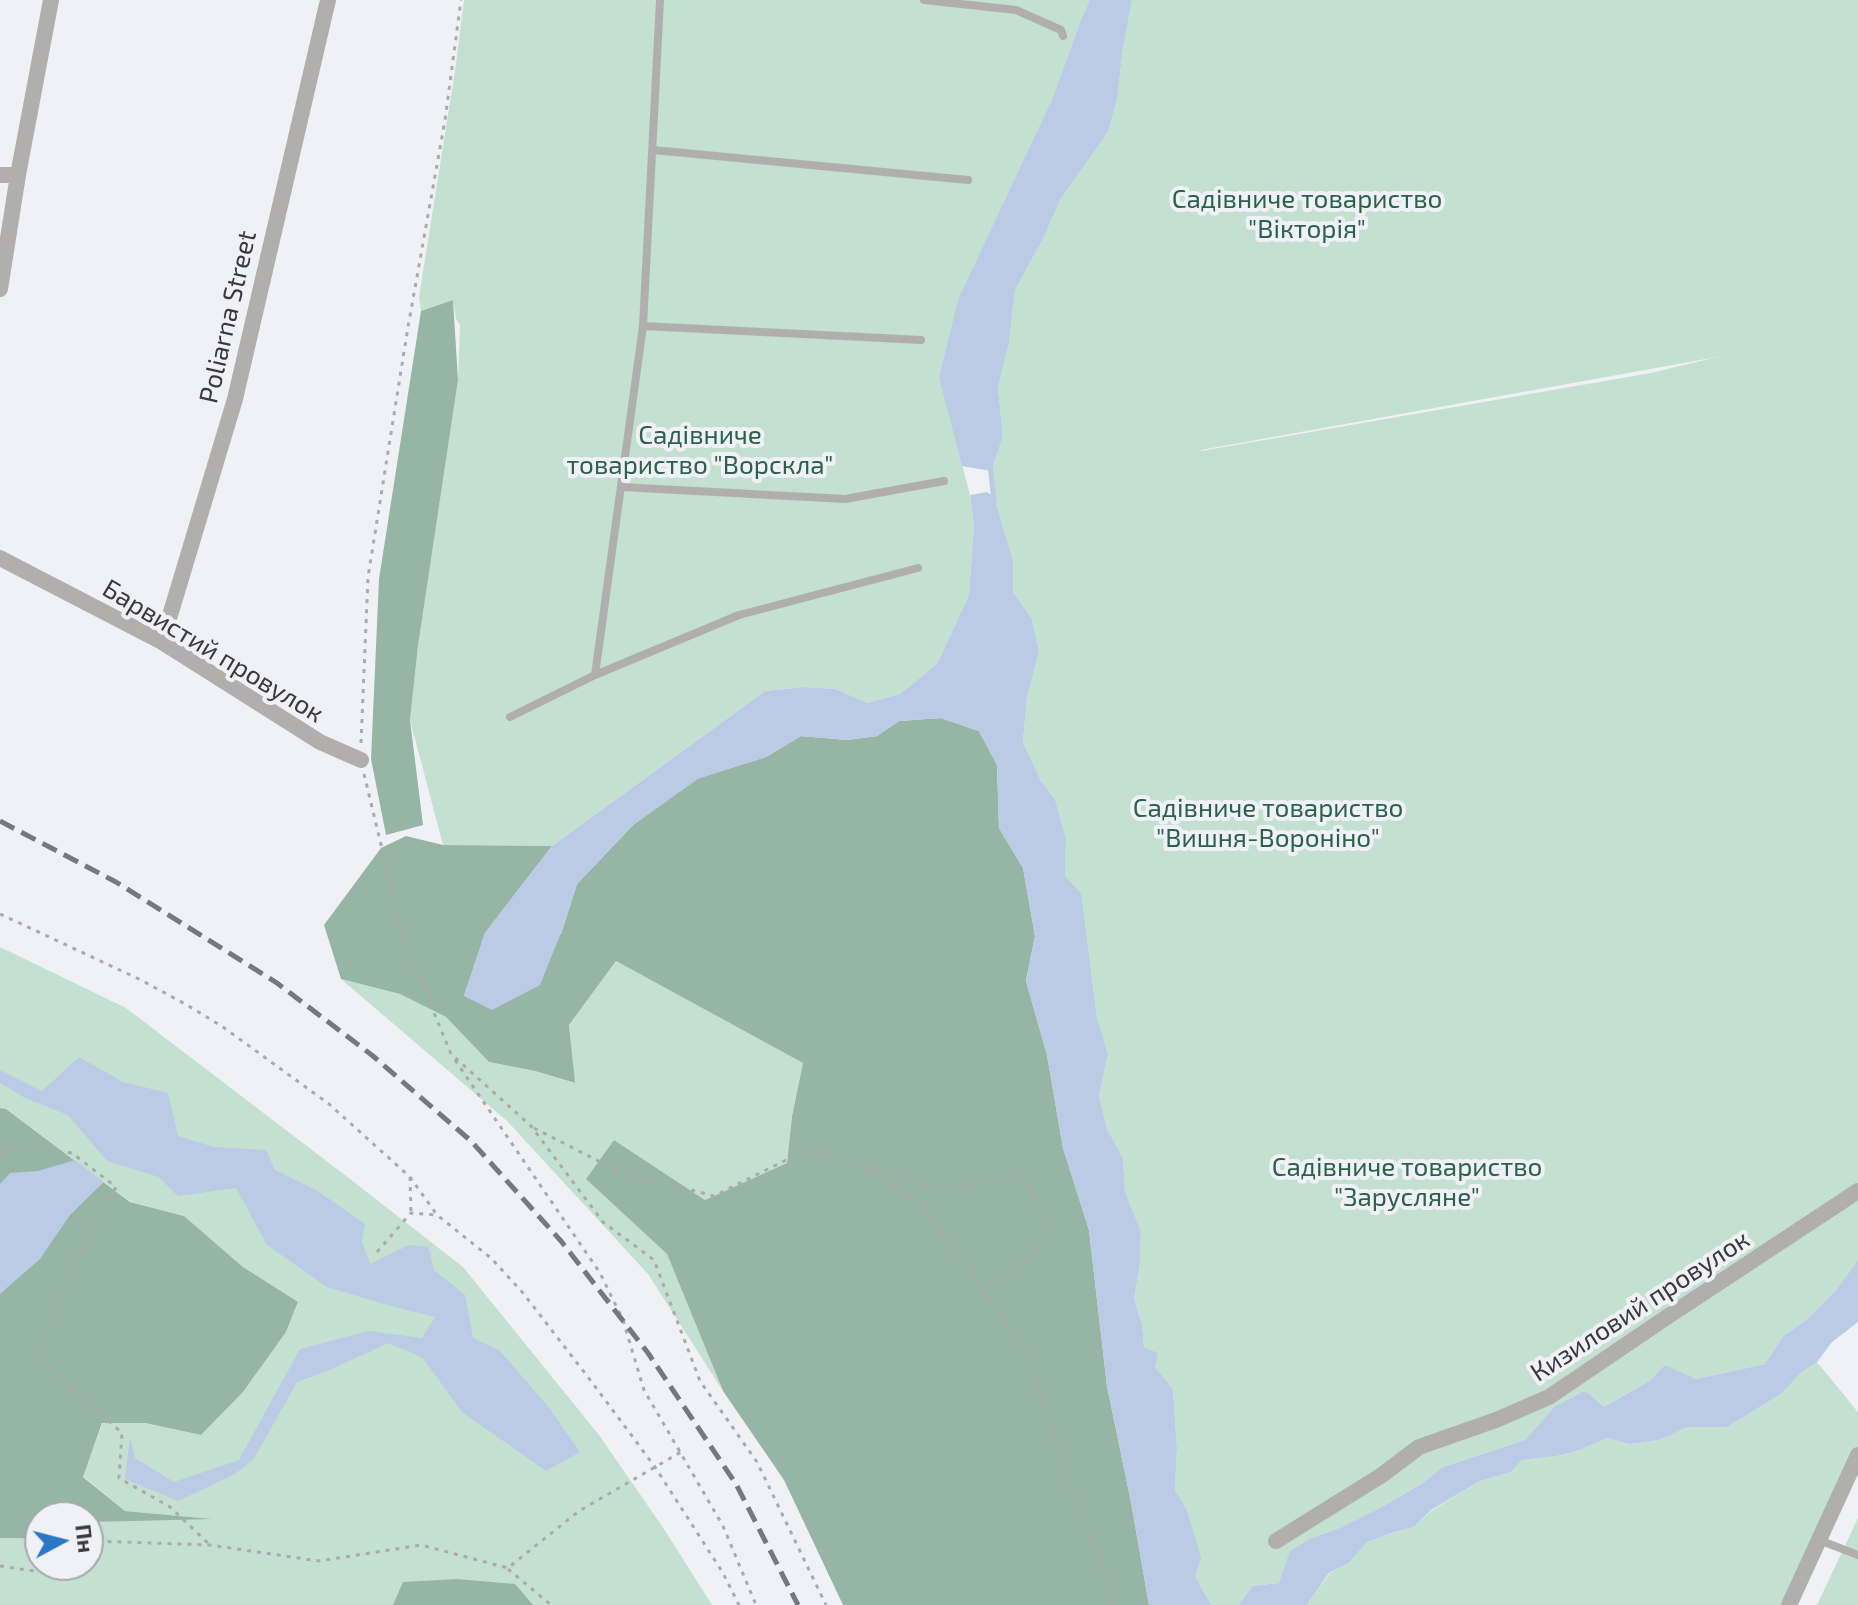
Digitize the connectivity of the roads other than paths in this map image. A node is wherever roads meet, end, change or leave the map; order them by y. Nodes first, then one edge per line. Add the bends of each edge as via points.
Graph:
1 (51, 0) edge
2 (328, 0) edge
3 (660, 0) edge
4 (924, 0) edge
5 (1063, 36) dead end
6 (653, 150) junction
7 (0, 175) edge
8 (18, 175) junction
9 (968, 180) dead end
10 (0, 289) edge
11 (643, 326) junction
12 (921, 340) dead end
13 (944, 481) dead end
14 (621, 487) junction
15 (0, 558) edge
16 (918, 568) dead end
17 (162, 642) junction
18 (595, 675) junction
19 (510, 717) dead end
20 (361, 760) road end
21 (1858, 1191) edge
22 (1858, 1455) edge
23 (1819, 1540) junction
24 (1276, 1541) dead end
25 (1858, 1555) edge
26 (1789, 1605) edge

1 - 8 street
2 - 17 street, Poliarna Street via 235,399
3 - 6 lane
4 - 5 lane via 1016,10 1061,30
6 - 9 lane
6 - 11 lane
7 - 8 street
8 - 10 street
11 - 12 lane
11 - 14 lane
13 - 14 lane via 845,499
14 - 18 lane
15 - 17 street, Барвистий провулок
16 - 18 lane via 739,615
17 - 20 street, Барвистий провулок via 320,742
18 - 19 lane
21 - 24 street, Кизиловий провулок via 1549,1397 1419,1447
22 - 23 street
23 - 25 lane
23 - 26 street

